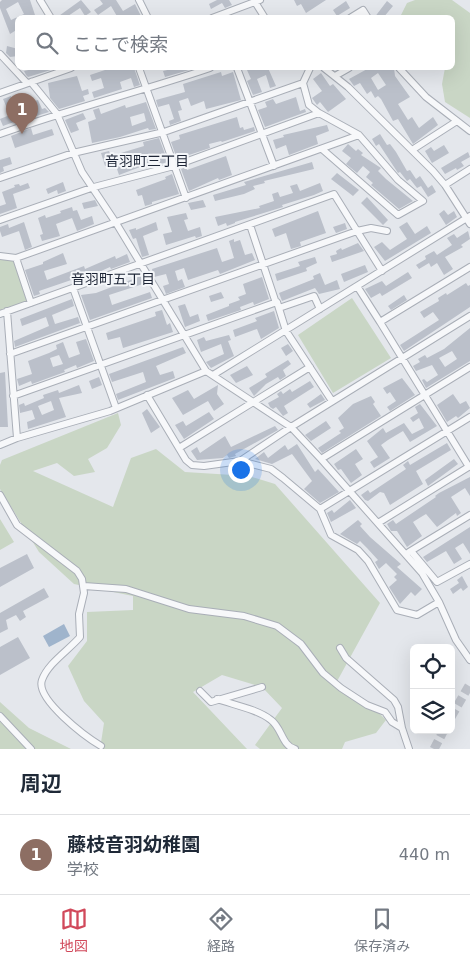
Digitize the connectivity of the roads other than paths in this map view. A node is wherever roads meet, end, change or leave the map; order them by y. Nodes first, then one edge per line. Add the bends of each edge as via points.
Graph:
1 (40, 0) edge
2 (139, 0) edge
3 (252, 2) edge
4 (49, 15) edge
5 (146, 15) edge
6 (220, 15) edge
7 (263, 15) edge
8 (355, 15) edge
9 (366, 15) edge
10 (0, 54) edge
11 (15, 68) edge
12 (17, 70) edge
13 (65, 70) edge
14 (140, 70) edge
15 (204, 70) edge
16 (238, 70) edge
17 (309, 70) edge
18 (327, 70) edge
19 (346, 70) edge
20 (401, 70) edge
21 (335, 76) junction
22 (29, 82) junction
23 (303, 83) junction
24 (147, 90) junction
25 (0, 93) edge
26 (250, 102) junction
27 (319, 113) junction
28 (57, 114) junction
29 (457, 121) junction
30 (470, 131) edge
31 (164, 132) junction
32 (0, 134) edge
33 (261, 134) junction
34 (359, 135) junction
35 (322, 149) junction
36 (412, 150) junction
37 (73, 153) junction
38 (174, 166) junction
39 (274, 166) junction
40 (470, 169) edge
41 (0, 178) edge
42 (445, 185) junction
43 (94, 187) junction
44 (186, 198) junction
45 (469, 219) edge
46 (0, 220) edge
47 (116, 223) junction
48 (250, 224) junction
49 (357, 231) junction
50 (387, 231) dead end
51 (0, 256) edge
52 (16, 258) junction
53 (141, 264) junction
54 (263, 264) junction
55 (470, 267) edge
56 (382, 271) junction
57 (357, 286) junction
58 (73, 288) junction
59 (163, 299) junction
60 (31, 303) junction
61 (277, 306) junction
62 (320, 309) junction
63 (7, 311) junction
64 (0, 314) edge
65 (470, 316) edge
66 (380, 322) junction
67 (87, 326) junction
68 (286, 330) junction
69 (184, 335) junction
70 (10, 354) junction
71 (401, 359) junction
72 (101, 365) junction
73 (310, 366) junction
74 (470, 367) edge
75 (206, 371) junction
76 (213, 375) junction
77 (147, 395) junction
78 (424, 395) junction
79 (13, 396) junction
80 (332, 401) junction
81 (253, 402) junction
82 (116, 408) junction
83 (470, 417) edge
84 (291, 427) junction
85 (447, 432) junction
86 (17, 438) junction
87 (0, 445) edge
88 (179, 448) junction
89 (321, 460) junction
90 (240, 461) junction
91 (469, 466) edge
92 (350, 492) junction
93 (0, 494) edge
94 (320, 510) junction
95 (470, 515) edge
96 (378, 523) junction
97 (408, 553) junction
98 (470, 564) edge
99 (84, 586) junction
100 (440, 602) junction
101 (340, 648) dead end
102 (470, 660) edge
103 (262, 688) dead end
104 (200, 691) dead end
105 (217, 699) junction
106 (0, 716) edge
107 (402, 728) junction
108 (101, 746) dead end
109 (30, 749) edge
110 (295, 749) edge
111 (409, 749) edge

1 - 4 street
2 - 5 street
3 - 6 street
3 - 7 street
8 - 9 street via 363,10
10 - 11 street
12 - 22 street
13 - 22 street
14 - 24 street
15 - 24 street
16 - 26 street
17 - 23 street
18 - 21 street
19 - 21 street
20 - 29 street via 426,98
21 - 36 street
22 - 25 street
22 - 28 street
23 - 26 street
23 - 27 street via 309,105
24 - 28 street
24 - 31 street
26 - 31 street
26 - 33 street
27 - 33 street
27 - 34 street
28 - 32 street
28 - 37 street
29 - 30 street
29 - 36 street
31 - 37 street
31 - 38 street
33 - 38 street
33 - 39 street
34 - 35 street
34 - 35 street via 398,180 423,201 398,216
35 - 39 street
36 - 42 street
37 - 41 street
37 - 43 street
38 - 43 street
38 - 44 street
39 - 44 street
40 - 42 street
42 - 45 street
43 - 46 street
43 - 47 street
44 - 47 street
45 - 56 street
47 - 52 street
47 - 53 street
48 - 49 street via 334,194
48 - 53 street
48 - 54 street
49 - 50 street via 371,228
49 - 54 street
49 - 56 street
51 - 52 street
52 - 60 street
53 - 58 street
53 - 59 street
54 - 59 street
54 - 61 street
55 - 66 street
56 - 57 street
57 - 62 street
57 - 66 street
58 - 60 street
58 - 67 street
59 - 67 street
59 - 69 street
60 - 63 street
61 - 62 street via 314,296
61 - 68 street
61 - 69 street
62 - 68 street
63 - 64 street
63 - 70 street
65 - 71 street
66 - 71 street
67 - 70 street
67 - 72 street
68 - 73 street
68 - 76 street
69 - 72 street
69 - 75 street
70 - 79 street
71 - 78 street
71 - 80 street
72 - 79 street
72 - 82 street
73 - 80 street
73 - 81 street
74 - 78 street
75 - 76 street
75 - 77 street
76 - 81 street
77 - 82 street
77 - 88 street
78 - 85 street
78 - 89 street
79 - 86 street
80 - 84 street
81 - 84 street
81 - 88 street
82 - 86 street
83 - 85 street
84 - 89 street
84 - 90 street
85 - 91 street
85 - 92 street
86 - 87 street
88 - 90 street via 192,465
89 - 92 street
90 - 94 street via 271,469
91 - 96 street
92 - 94 street
92 - 96 street
93 - 99 street via 17,525 77,571
94 - 100 street via 332,535 358,550 368,561 397,610 417,615
95 - 97 street
96 - 97 street
97 - 98 street via 437,582
97 - 100 street
99 - 107 street via 126,589 189,609 244,616 277,626 302,644 323,672 341,688 385,712
99 - 108 street via 79,614 80,637 50,667 41,686 54,709
100 - 102 street via 456,640
101 - 107 street via 346,658 394,700
103 - 105 street
104 - 105 street via 211,702
105 - 110 street via 270,719 287,746
106 - 109 street
107 - 111 street

